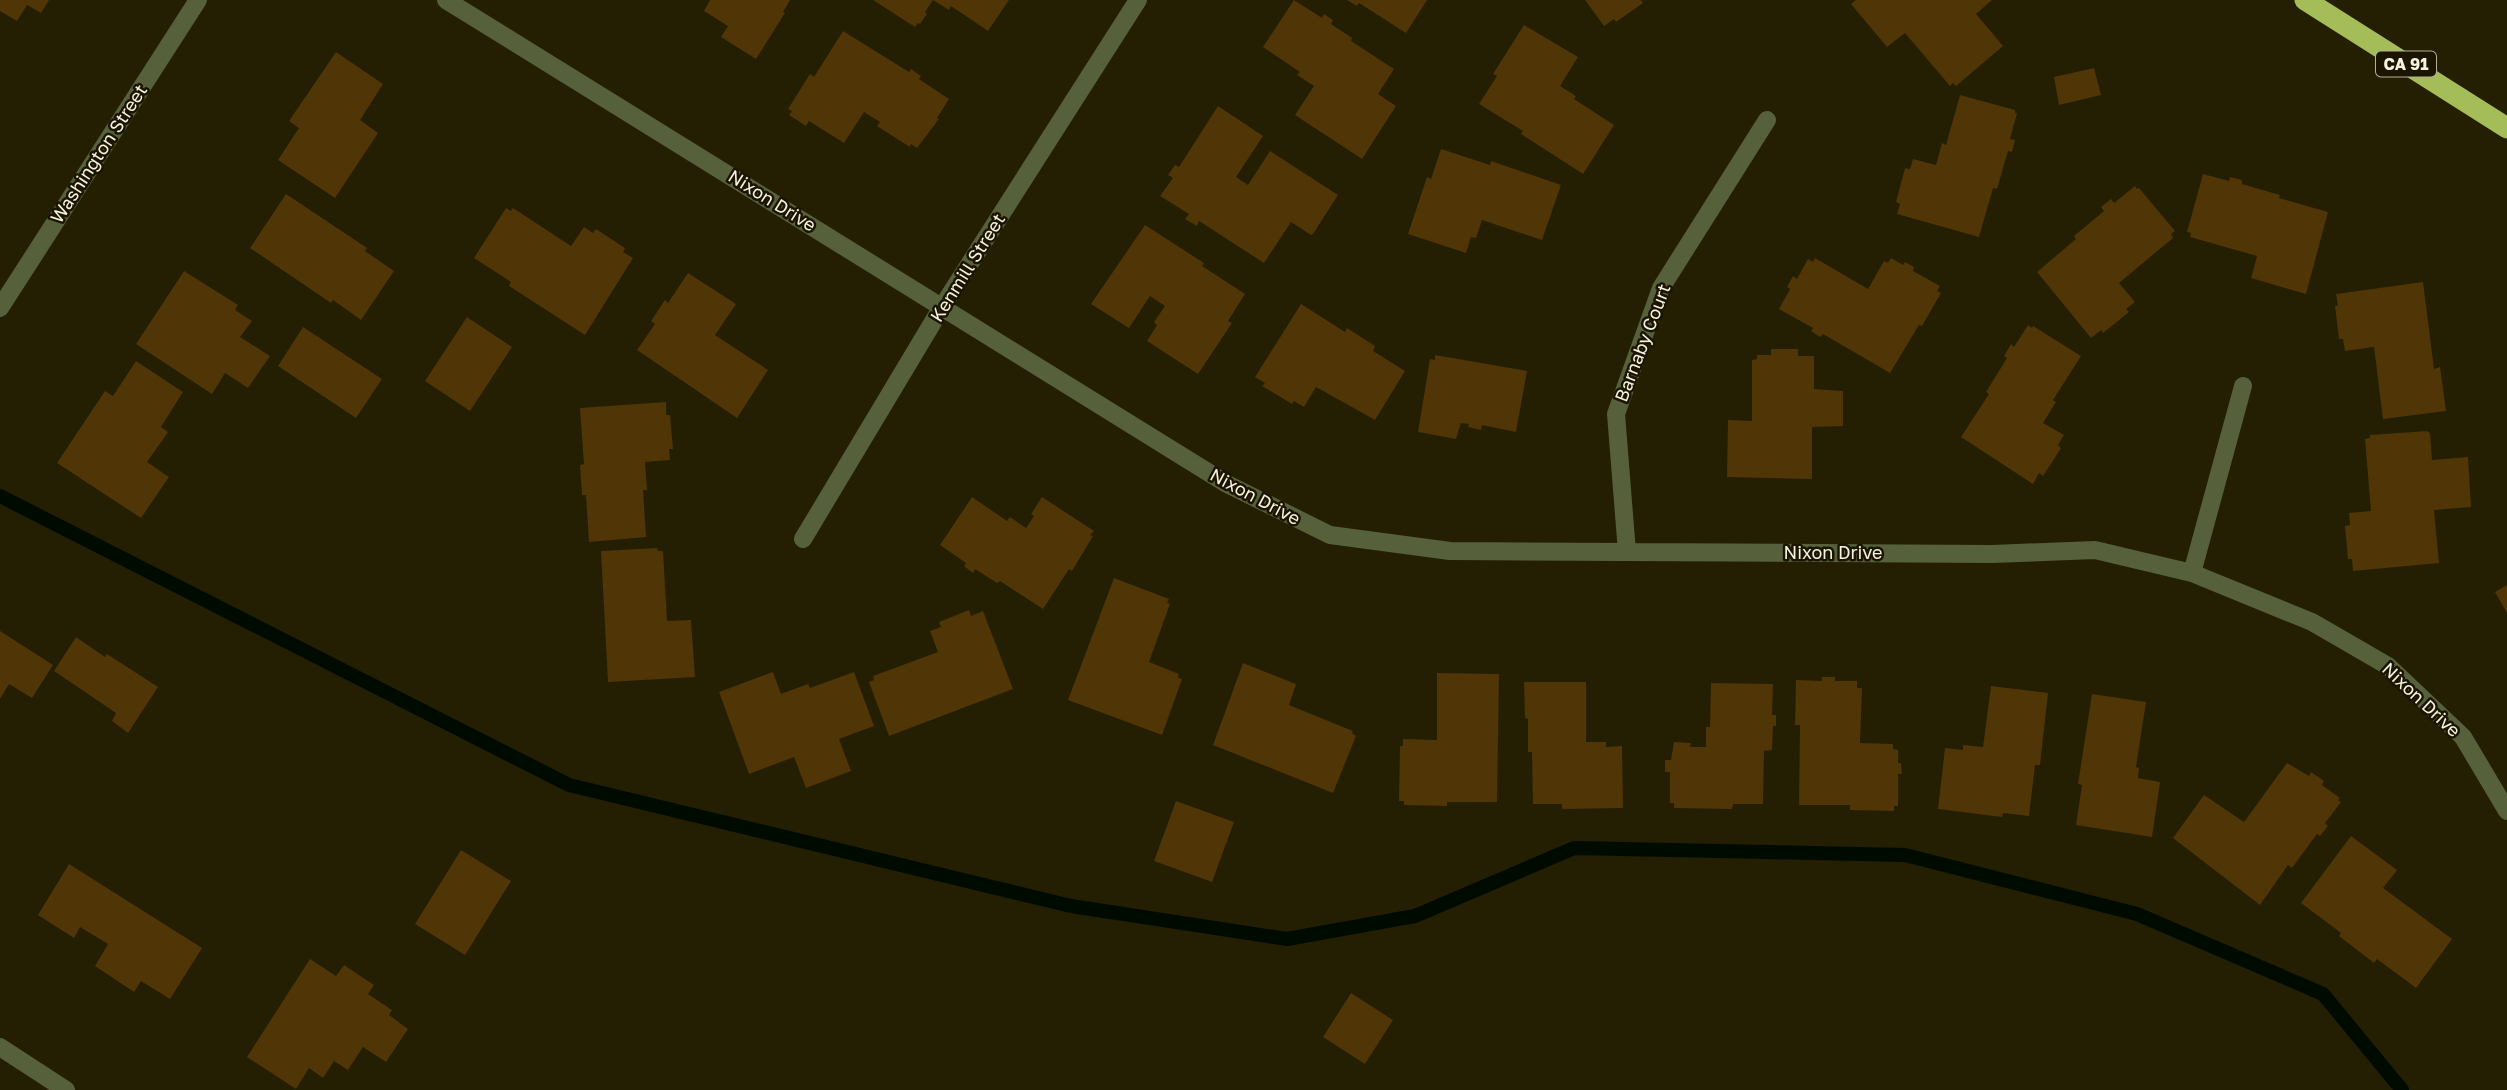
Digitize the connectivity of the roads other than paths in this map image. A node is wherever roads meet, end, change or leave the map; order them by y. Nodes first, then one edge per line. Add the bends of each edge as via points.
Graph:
1 (198, 0) edge
2 (446, 0) edge
3 (1138, 0) edge
4 (2305, 0) edge
5 (1767, 120) dead end
6 (2507, 128) edge
7 (942, 307) junction
8 (0, 308) edge
9 (2244, 386) dead end
10 (803, 539) dead end
11 (1627, 552) junction
12 (2192, 573) junction
13 (2507, 809) edge
14 (0, 1047) edge
15 (66, 1090) edge

1 - 8 street, Washington Street
2 - 7 street, Nixon Drive
3 - 7 street, Kenmill Street
4 - 6 highway, CA 91
5 - 11 street, Barnaby Court via 1661,288 1616,414
7 - 10 street, Kenmill Street
7 - 11 street, Nixon Drive via 1227,484 1330,535 1450,551
9 - 12 street
11 - 12 street, Nixon Drive via 2095,551
12 - 13 street, Nixon Drive via 2312,622 2388,666 2463,737
14 - 15 street

